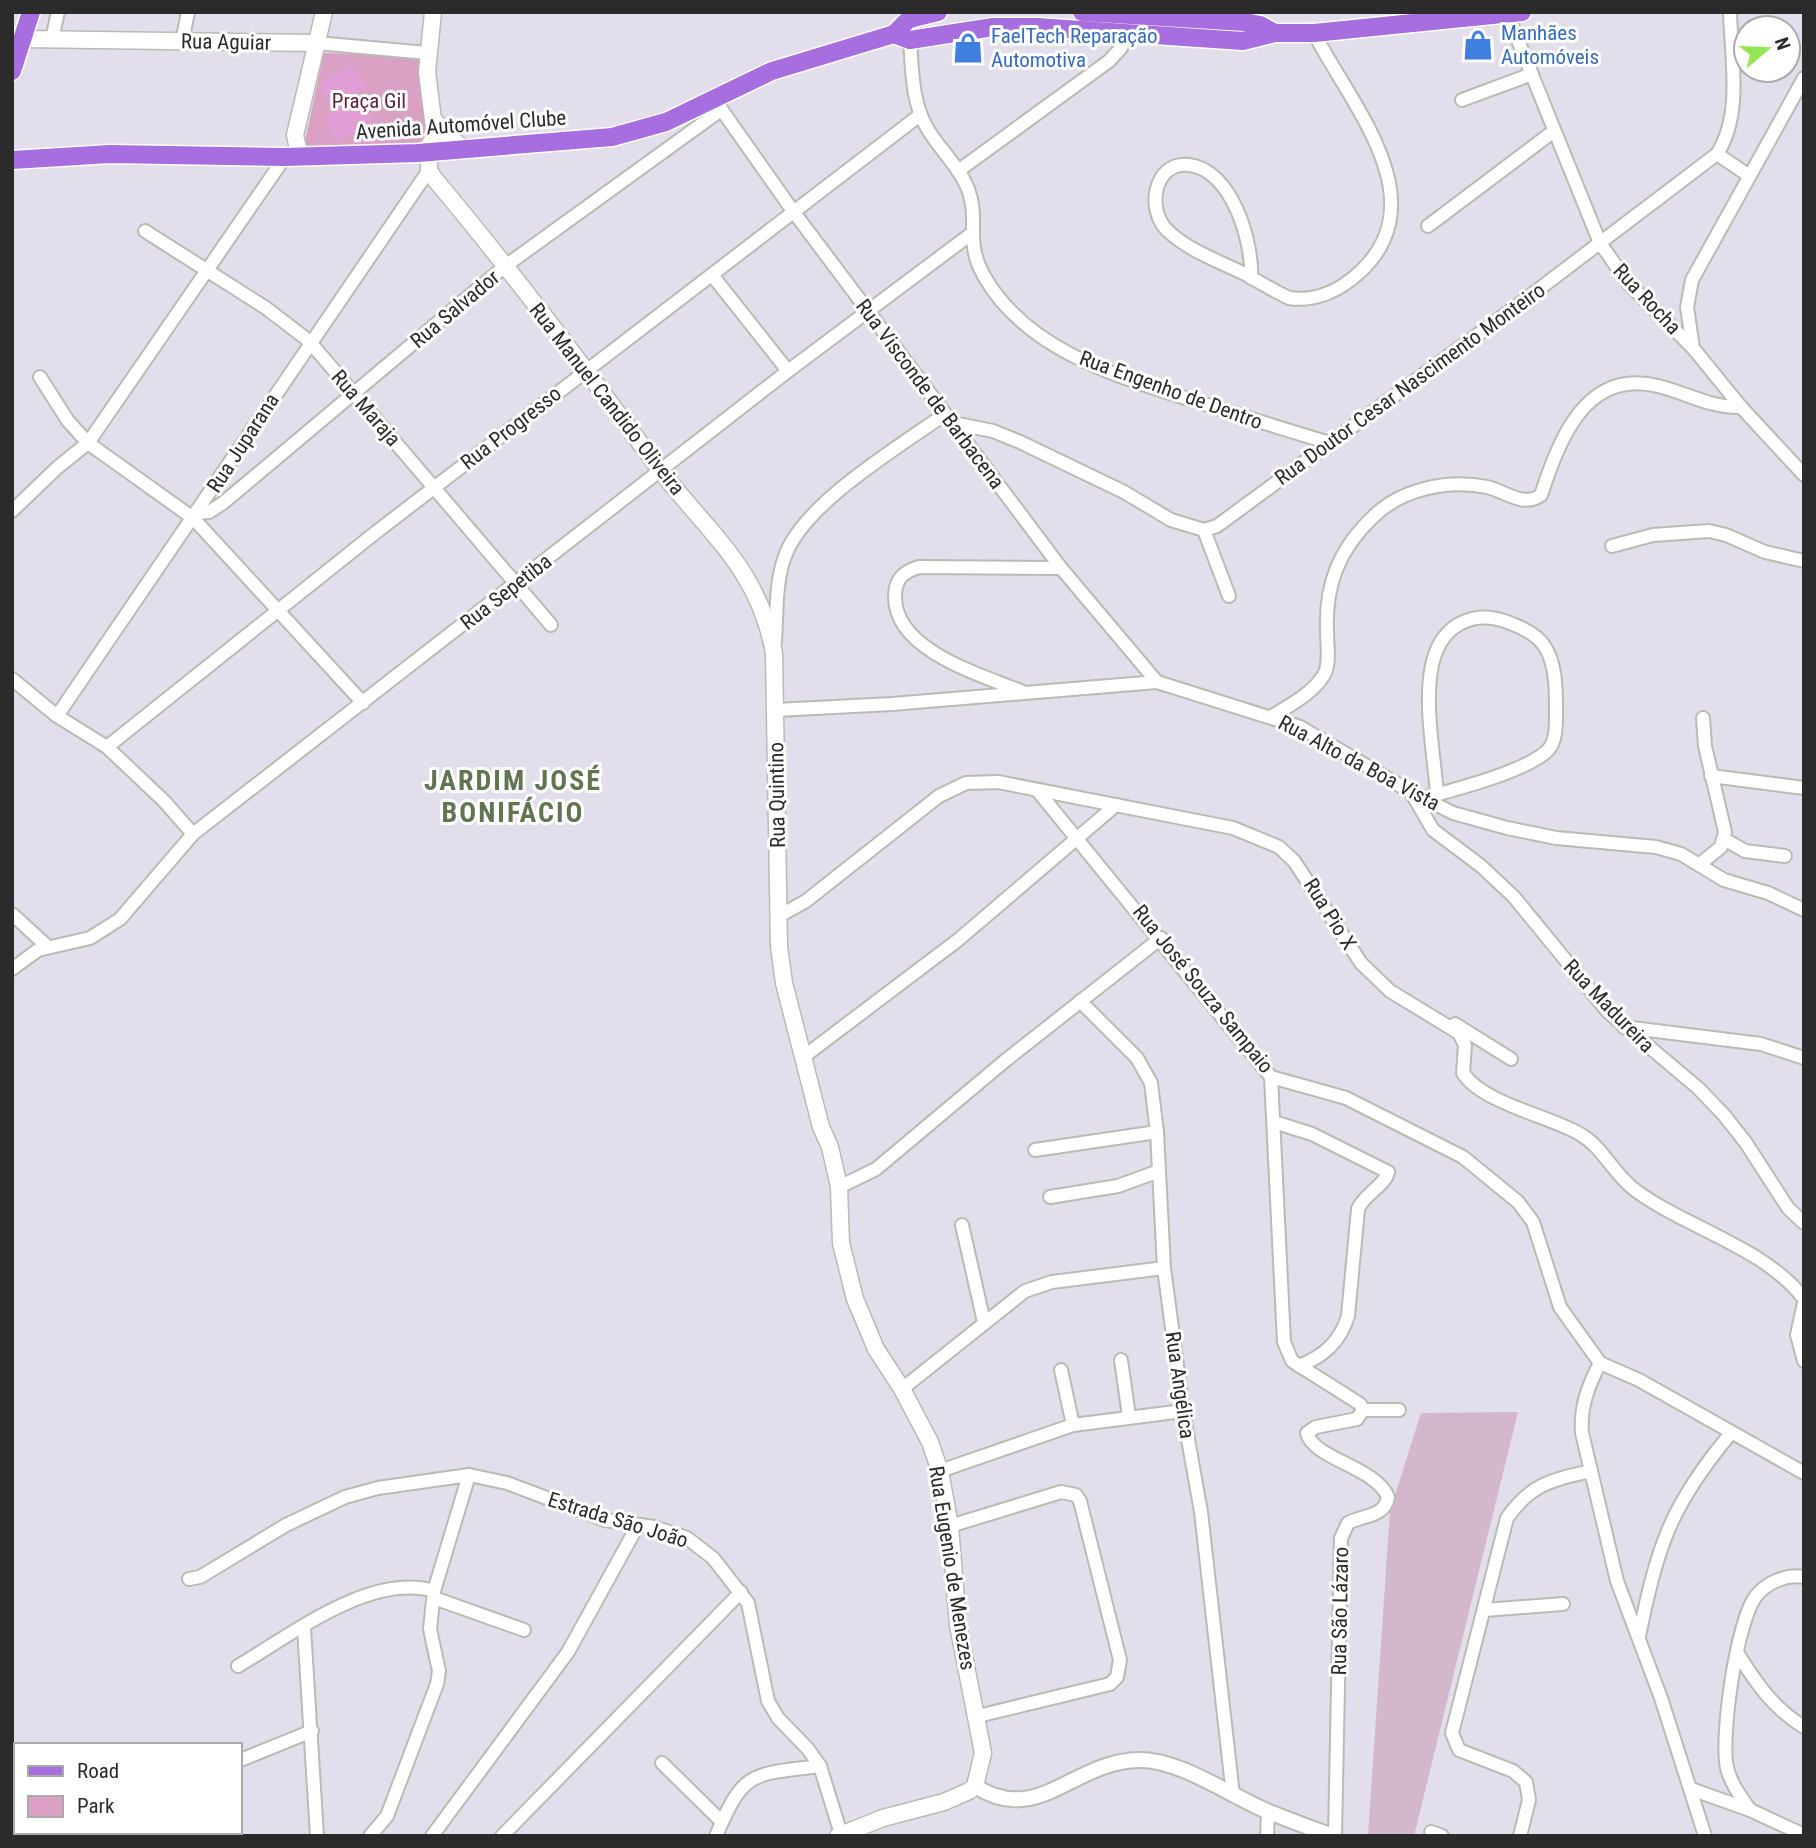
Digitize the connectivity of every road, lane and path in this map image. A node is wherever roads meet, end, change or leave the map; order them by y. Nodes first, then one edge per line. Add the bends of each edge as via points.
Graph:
1 (31, 12) edge
2 (58, 12) edge
3 (188, 12) edge
4 (324, 12) edge
5 (433, 12) edge
6 (938, 12) edge
7 (1082, 12) edge
8 (1730, 12) edge
9 (1515, 13) edge
10 (909, 15) edge
11 (1142, 16) junction
12 (1246, 17) edge
13 (1037, 20) edge
14 (1128, 33) junction
15 (1275, 33) junction
16 (1314, 33) junction
17 (902, 37) junction
18 (52, 39) junction
19 (24, 40) junction
20 (1243, 41) junction
21 (182, 42) junction
22 (317, 43) junction
23 (427, 53) junction
24 (12, 71) edge
25 (1532, 74) junction
26 (1804, 78) edge
27 (1462, 100) dead end
28 (718, 105) junction
29 (920, 115) junction
30 (435, 121) junction
31 (1554, 131) junction
32 (466, 150) junction
33 (1717, 154) junction
34 (306, 156) junction
35 (18, 157) edge
36 (267, 157) junction
37 (285, 157) junction
38 (426, 158) junction
39 (958, 171) junction
40 (275, 174) junction
41 (1748, 174) junction
42 (793, 211) junction
43 (1428, 226) dead end
44 (145, 231) dead end
45 (971, 234) junction
46 (1600, 243) junction
47 (504, 267) junction
48 (209, 271) junction
49 (712, 275) junction
50 (1251, 278) junction
51 (867, 311) junction
52 (309, 341) junction
53 (1693, 348) junction
54 (586, 369) junction
55 (788, 371) junction
56 (40, 377) dead end
57 (354, 395) junction
58 (1741, 407) junction
59 (949, 418) junction
60 (88, 443) junction
61 (1330, 443) junction
62 (660, 470) junction
63 (1804, 475) edge
64 (434, 487) junction
65 (13, 510) edge
66 (194, 516) junction
67 (1204, 530) junction
68 (1612, 546) dead end
69 (1804, 561) edge
70 (1061, 568) junction
71 (516, 584) junction
72 (1229, 596) dead end
73 (278, 610) junction
74 (551, 625) dead end
75 (774, 653) junction
76 (12, 679) edge
77 (1157, 682) junction
78 (1027, 694) junction
79 (363, 703) junction
80 (776, 710) junction
81 (57, 716) junction
82 (1272, 716) junction
83 (1703, 718) dead end
84 (107, 747) junction
85 (1711, 776) junction
86 (1804, 788) edge
87 (1037, 790) junction
88 (1411, 792) junction
89 (1430, 796) junction
90 (1116, 805) junction
91 (193, 834) junction
92 (1078, 838) junction
93 (1724, 839) junction
94 (1785, 856) dead end
95 (1700, 864) junction
96 (1804, 910) edge
97 (12, 914) edge
98 (779, 915) junction
99 (1161, 938) junction
100 (48, 947) junction
101 (12, 969) edge
102 (1080, 1001) junction
103 (1438, 1021) junction
104 (1624, 1027) junction
105 (802, 1058) junction
106 (1804, 1058) edge
107 (1511, 1059) dead end
108 (1271, 1077) junction
109 (1274, 1122) junction
110 (1157, 1132) junction
111 (1035, 1150) dead end
112 (1160, 1171) junction
113 (839, 1187) junction
114 (1050, 1197) dead end
115 (1804, 1223) edge
116 (962, 1225) dead end
117 (841, 1243) joint
118 (1164, 1268) junction
119 (1804, 1301) edge
120 (984, 1322) junction
121 (1121, 1360) dead end
122 (1804, 1361) edge
123 (1600, 1363) junction
124 (1299, 1366) junction
125 (1061, 1370) dead end
126 (902, 1389) junction
127 (1363, 1410) junction
128 (1399, 1410) dead end
129 (1183, 1411) junction
130 (1129, 1416) junction
131 (1073, 1425) junction
132 (1731, 1433) junction
133 (940, 1471) junction
134 (1591, 1471) junction
135 (1804, 1474) edge
136 (469, 1475) junction
137 (638, 1525) junction
138 (950, 1526) junction
139 (1804, 1577) edge
140 (189, 1579) dead end
141 (741, 1592) junction
142 (434, 1595) junction
143 (1563, 1604) dead end
144 (1485, 1610) junction
145 (304, 1628) junction
146 (524, 1630) dead end
147 (1639, 1638) junction
148 (1738, 1654) junction
149 (238, 1666) dead end
150 (978, 1716) junction
151 (1804, 1727) edge
152 (312, 1731) junction
153 (243, 1759) dead end
154 (662, 1763) dead end
155 (820, 1766) junction
156 (975, 1786) junction
157 (1691, 1789) junction
158 (1233, 1795) junction
159 (1750, 1810) junction
160 (1268, 1811) junction
161 (722, 1822) junction
162 (840, 1835) edge
163 (1804, 1835) edge
164 (317, 1836) edge
165 (370, 1836) edge
166 (432, 1836) edge
167 (502, 1836) edge
168 (716, 1836) edge
169 (1267, 1836) edge
170 (1334, 1836) edge
171 (1520, 1836) edge
172 (1705, 1836) edge

1 - 19 main road
2 - 18 street
3 - 21 street
4 - 22 main road
5 - 23 main road
6 - 10 main road, Avenida Automóvel Clube
7 - 11 main road, Avenida Automóvel Clube
8 - 33 street via 1732,115
9 - 16 main road, Avenida Automóvel Clube
9 - 25 street, Rua Rocha
10 - 17 main road, Avenida Automóvel Clube
11 - 12 main road, Avenida Automóvel Clube
11 - 14 main road
12 - 15 main road, Avenida Automóvel Clube
12 - 20 street
13 - 14 main road, Avenida Automóvel Clube
13 - 17 main road, Avenida Automóvel Clube
14 - 20 main road, Avenida Automóvel Clube
14 - 39 street via 1109,61
15 - 16 main road, Avenida Automóvel Clube
15 - 20 main road, Avenida Automóvel Clube
16 - 50 street via 1386,166 1394,205 1388,230 1377,256 1321,296 1289,298
17 - 28 main road, Avenida Automóvel Clube via 810,57
17 - 29 street
18 - 19 main road, Rua Aguiar
18 - 21 main road, Rua Aguiar
19 - 24 main road
21 - 22 main road, Rua Aguiar
22 - 23 street, Rua Aguiar
22 - 34 main road via 295,135 298,149
23 - 30 main road
25 - 27 street
25 - 31 street, Rua Rocha
26 - 41 street
28 - 32 main road, Avenida Automóvel Clube via 612,137
28 - 42 street, Rua Visconde de Barbacena
28 - 47 street, Rua Salvador
29 - 39 street, Rua Engenho de Dentro
29 - 42 street, Rua Progresso
30 - 32 main road
30 - 38 main road
31 - 43 street
31 - 46 street, Rua Rocha
32 - 38 main road, Avenida Automóvel Clube
33 - 41 street
33 - 46 street, Rua Doutor Cesar Nascimento Monteiro
34 - 37 main road, Avenida Automóvel Clube
34 - 38 main road, Avenida Automóvel Clube
35 - 36 main road, Avenida Automóvel Clube
36 - 37 main road, Avenida Automóvel Clube
36 - 40 street
37 - 40 street
38 - 47 main road, Rua Manuel Candido Oliveira
38 - 52 street, Rua Juparana
39 - 45 street, Rua Engenho de Dentro via 972,206
40 - 48 street
41 - 53 street via 1692,281 1687,307
42 - 49 street, Rua Progresso
42 - 51 street, Rua Visconde de Barbacena
44 - 48 street, Rua Maraja
45 - 51 street, Rua Sepetiba
45 - 61 street, Rua Engenho de Dentro via 976,261 993,292 1018,320 1049,342 1118,376
46 - 53 street, Rua Rocha via 1628,283
46 - 61 street, Rua Doutor Cesar Nascimento Monteiro
47 - 54 main road, Rua Manuel Candido Oliveira
47 - 57 street, Rua Salvador
48 - 52 street, Rua Maraja
48 - 60 street
49 - 54 street, Rua Progresso
49 - 55 street
50 - 50 street via 1167,231 1154,205 1159,180 1166,171 1190,165 1215,180 1231,200 1245,223
51 - 55 street, Rua Sepetiba
51 - 59 street, Rua Visconde de Barbacena
52 - 57 street, Rua Maraja
52 - 66 street, Rua Juparana
53 - 58 street, Rua Rocha
54 - 62 main road, Rua Manuel Candido Oliveira
54 - 64 street, Rua Progresso
55 - 62 street, Rua Sepetiba
56 - 60 street
57 - 64 street, Rua Maraja
57 - 66 street, Rua Salvador via 215,509
58 - 63 street, Rua Rocha
58 - 82 street via 1710,405 1656,385 1611,389 1594,397 1570,424 1541,495 1535,499 1519,500 1486,487 1461,484 1414,492 1390,503 1352,540 1329,582 1325,672 1304,695
59 - 67 street via 1020,442 1171,520
59 - 70 street, Rua Visconde de Barbacena
59 - 75 street, Rua Quintino via 838,492 794,536 778,585
60 - 65 street
60 - 66 street
61 - 67 street, Rua Doutor Cesar Nascimento Monteiro via 1227,520
62 - 71 street, Rua Sepetiba
62 - 75 main road, Rua Manuel Candido Oliveira via 747,576 769,624
64 - 71 street, Rua Maraja
64 - 73 street, Rua Progresso
66 - 73 street
66 - 81 street, Rua Juparana
67 - 72 street
68 - 69 street via 1653,534 1709,531
70 - 77 street, Rua Visconde de Barbacena
70 - 78 street via 919,567 906,571 895,589 898,615 924,646
71 - 74 street, Rua Maraja
71 - 79 street, Rua Sepetiba
73 - 79 street
73 - 84 street, Rua Progresso
75 - 80 main road, Rua Quintino
76 - 81 street
77 - 78 street, Rua Alto da Boa Vista
77 - 82 street, Rua Alto da Boa Vista via 1185,694
78 - 80 street, Rua Alto da Boa Vista
79 - 91 street, Rua Sepetiba
80 - 98 main road, Rua Quintino
81 - 84 street
82 - 88 street, Rua Alto da Boa Vista via 1349,753
83 - 85 street
84 - 91 street
85 - 86 street
85 - 93 street
87 - 90 street, Rua Pio X
87 - 92 street, Rua José Souza Sampaio
87 - 98 street, Rua Pio X via 981,781 952,788 806,901
88 - 89 street, Rua Alto da Boa Vista
88 - 104 street, Rua Madureira via 1433,830 1514,897 1580,981
89 - 89 street via 1430,688 1438,645 1450,629 1477,616 1518,626 1537,638 1550,657 1556,688 1553,742 1536,758
89 - 95 street, Rua Alto da Boa Vista via 1453,813 1507,828 1556,838 1656,847
90 - 92 street
90 - 103 street, Rua Pio X via 1233,828 1279,847 1307,877 1368,971
91 - 100 street, Rua Sepetiba via 120,919 90,938
92 - 99 street, Rua José Souza Sampaio
92 - 105 street via 958,940
93 - 94 street via 1745,851
93 - 95 street
95 - 96 street, Rua Alto da Boa Vista via 1724,880
97 - 100 street
98 - 105 main road, Rua Quintino via 784,983
99 - 102 street
99 - 108 street, Rua José Souza Sampaio
100 - 101 street, Rua Sepetiba
102 - 110 street, Rua Angélica via 1146,1070
102 - 113 street via 876,1168
103 - 107 street via 1457,1024
103 - 119 street, Rua Pio X via 1463,1039 1461,1067 1470,1082 1521,1111 1580,1134 1608,1158 1633,1189 1780,1273
104 - 106 street via 1761,1044
104 - 115 street, Rua Madureira via 1724,1115 1788,1208
105 - 113 main road, Rua Quintino
108 - 109 street
108 - 123 street, Rua José Souza Sampaio via 1346,1098 1464,1157 1493,1180 1533,1222 1560,1307
109 - 124 street via 1284,1342
109 - 124 street via 1380,1165 1388,1175 1363,1198 1358,1209 1343,1331 1321,1355
110 - 111 street
110 - 112 street, Rua Angélica
112 - 114 street via 1118,1186
112 - 118 street, Rua Angélica
113 - 117 main road, Rua Quintino
116 - 120 street
117 - 126 main road, Rua Eugenio de Menezes via 865,1326
118 - 120 street via 1038,1285
118 - 129 street, Rua Angélica
119 - 122 street via 1797,1335
120 - 126 street
121 - 130 street
123 - 132 street
123 - 134 street via 1580,1416
124 - 127 street
125 - 131 street
126 - 133 main road, Rua Eugenio de Menezes
127 - 128 street, Rua São Lázaro
127 - 170 street, Rua São Lázaro via 1357,1419 1307,1433 1315,1444 1380,1483 1388,1497 1381,1511 1348,1523 1341,1538
129 - 130 street
129 - 158 street, Rua Angélica via 1201,1512
130 - 131 street
131 - 133 street
132 - 135 street
132 - 147 street via 1688,1486 1675,1511 1652,1573
133 - 138 main road, Rua Eugenio de Menezes
134 - 144 street via 1553,1480 1520,1499 1507,1518
134 - 147 street via 1617,1580
136 - 137 street, Estrada São João via 488,1477 605,1520
136 - 140 street, Estrada São João via 345,1497
136 - 142 street
137 - 141 street, Estrada São João via 672,1532 700,1547
137 - 166 street via 568,1652
138 - 150 main road, Rua Eugenio de Menezes via 958,1625
138 - 150 street via 1061,1492 1076,1495 1120,1660 1117,1677 1110,1684
139 - 148 street via 1781,1578 1754,1597
141 - 155 street, Estrada São João via 752,1615 768,1701
141 - 167 street
142 - 145 street via 418,1587 384,1589
142 - 146 street
142 - 165 street via 430,1629 439,1671 437,1684 387,1816
143 - 144 street
144 - 171 street via 1452,1733 1459,1750 1467,1755 1520,1775 1528,1791
145 - 149 street
145 - 152 street
147 - 157 street
148 - 151 street via 1759,1689
148 - 159 street via 1724,1745 1732,1783
150 - 156 main road, Rua Eugenio de Menezes via 984,1752
152 - 153 street
152 - 164 street
154 - 161 street
155 - 161 street via 750,1780 733,1798
155 - 162 street, Estrada São João
156 - 158 street via 999,1800 1024,1801 1097,1768 1142,1760 1163,1763
156 - 162 main road via 944,1802
157 - 159 street
157 - 172 street
158 - 160 street
159 - 163 street
160 - 169 street
160 - 170 street
161 - 168 street

